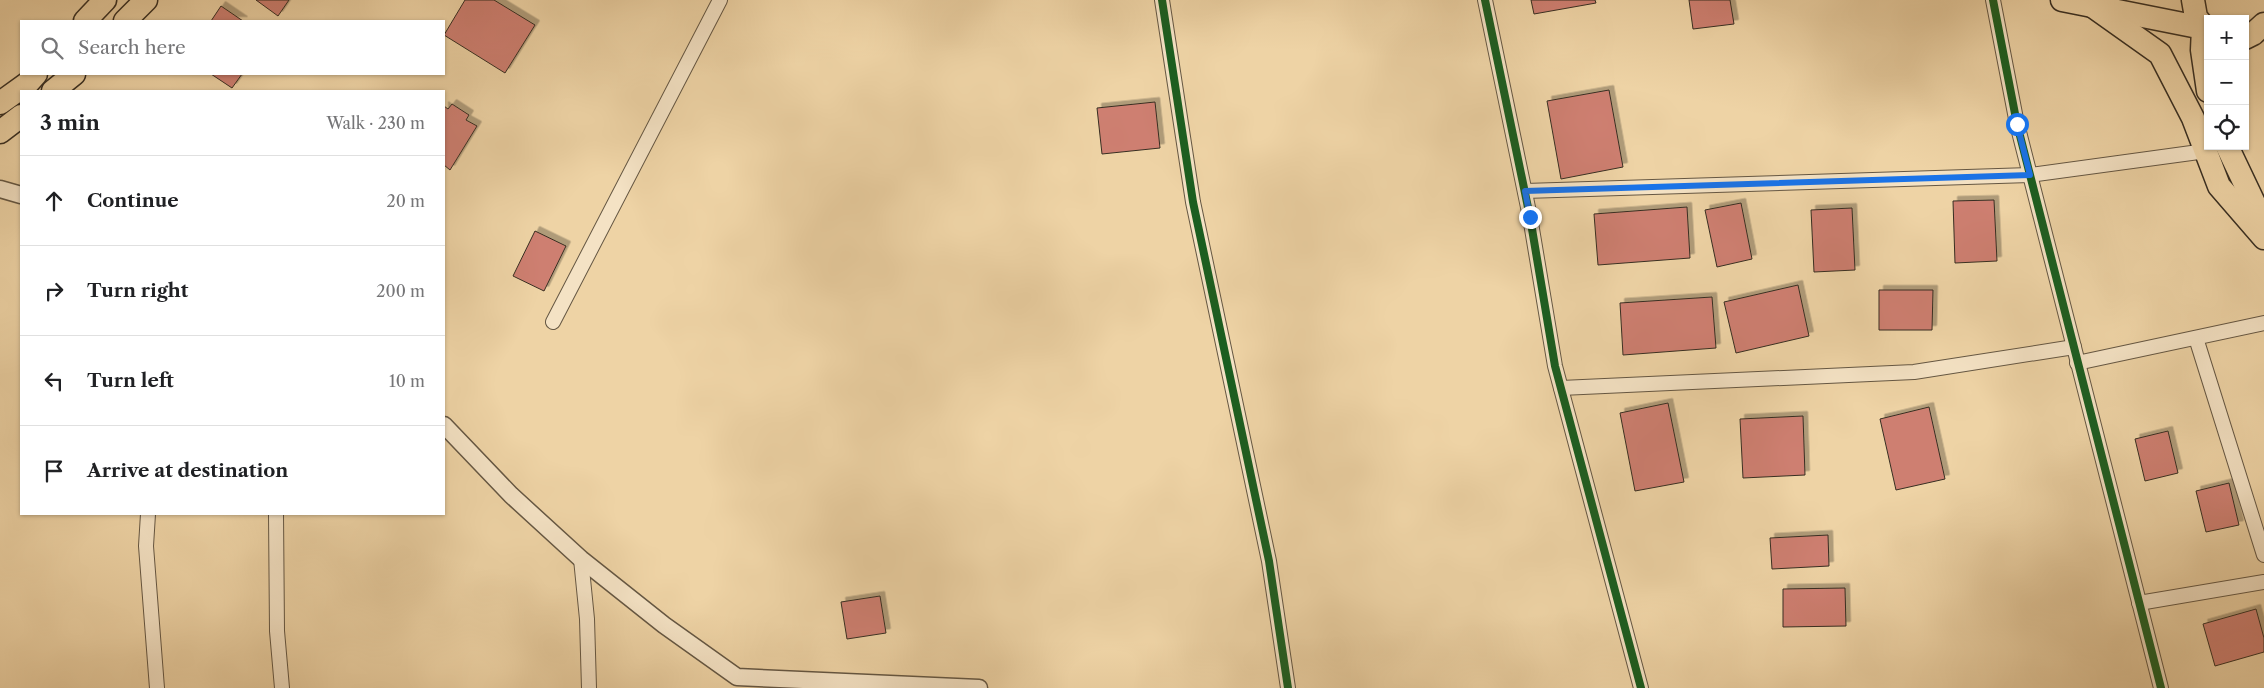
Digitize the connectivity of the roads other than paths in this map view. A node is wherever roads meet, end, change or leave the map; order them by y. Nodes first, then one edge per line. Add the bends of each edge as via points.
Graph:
1 (105, 0) edge
2 (146, 0) edge
3 (720, 0) edge
4 (1162, 0) edge
5 (1485, 0) edge
6 (1993, 0) edge
7 (2062, 0) edge
8 (2193, 0) edge
9 (2091, 5) junction
10 (87, 20) edge
11 (127, 20) edge
12 (2204, 28) edge
13 (2204, 30) edge
14 (2204, 40) edge
15 (2204, 64) edge
16 (35, 75) edge
17 (73, 75) edge
18 (54, 90) edge
19 (0, 103) edge
20 (20, 117) edge
21 (0, 132) edge
22 (2204, 133) edge
23 (2209, 150) edge
24 (2216, 150) edge
25 (2217, 150) edge
26 (2030, 175) junction
27 (1525, 191) junction
28 (2264, 224) edge
29 (2264, 238) edge
30 (553, 322) dead end
31 (2264, 323) edge
32 (2196, 338) junction
33 (2074, 348) junction
34 (2078, 363) junction
35 (1561, 388) junction
36 (445, 426) edge
37 (148, 515) edge
38 (276, 515) edge
39 (2264, 555) edge
40 (582, 559) junction
41 (2264, 582) edge
42 (2139, 603) junction
43 (762, 683) edge
44 (952, 687) edge
45 (157, 688) edge
46 (282, 688) edge
47 (589, 688) edge
48 (979, 688) edge
49 (1288, 688) edge
50 (1640, 688) edge
51 (2161, 688) edge

1 - 10 highway
2 - 11 highway
3 - 30 street
4 - 49 street via 1193,202 1269,561
5 - 27 street
6 - 26 street
7 - 9 highway
8 - 12 highway via 2196,18
9 - 13 highway
9 - 22 highway via 2160,54
14 - 15 highway
16 - 19 highway
17 - 18 highway
20 - 21 highway
23 - 26 street
24 - 29 highway via 2219,186
25 - 28 highway
26 - 27 street
26 - 33 street
27 - 35 street
31 - 32 street
32 - 34 street
32 - 39 street
33 - 34 street
33 - 35 street via 1914,372
34 - 42 street
35 - 50 street
36 - 40 street via 511,495
37 - 45 street via 146,546
38 - 46 street via 277,631
40 - 43 street via 664,625 737,677
40 - 47 street via 588,619
41 - 42 street
42 - 51 street
43 - 44 street
44 - 48 street

